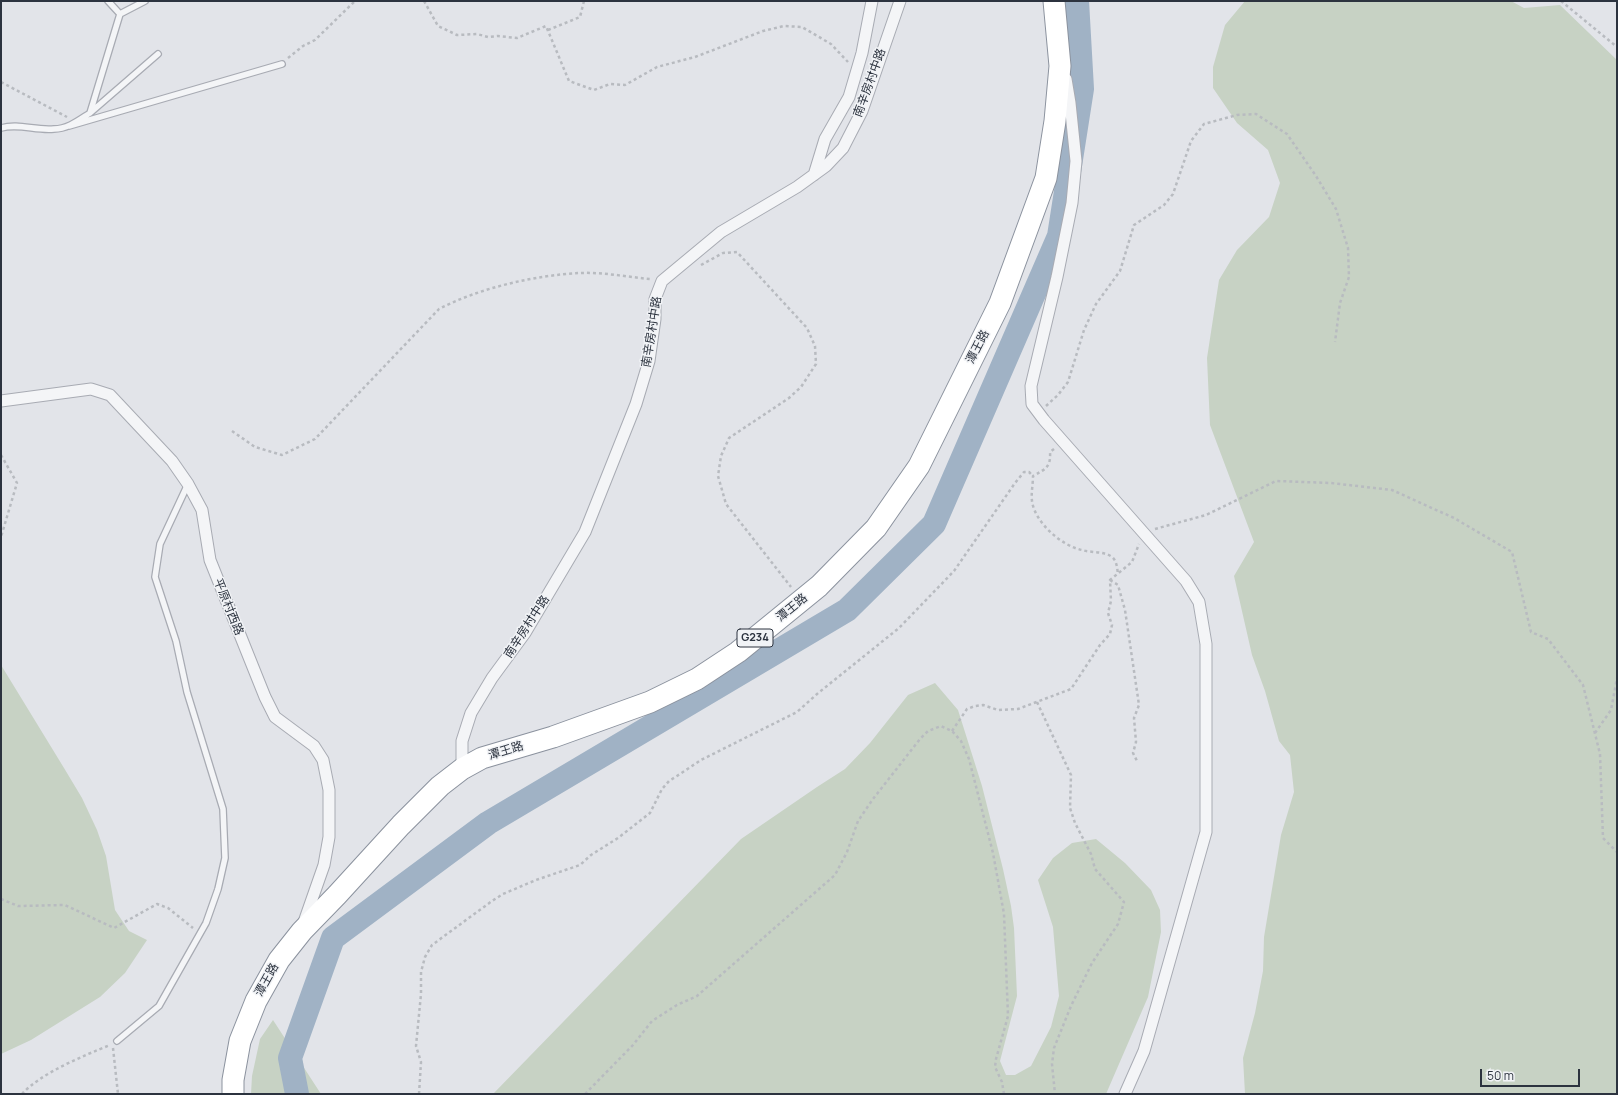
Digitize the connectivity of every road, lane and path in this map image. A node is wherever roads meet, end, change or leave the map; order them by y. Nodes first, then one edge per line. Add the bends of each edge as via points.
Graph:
1 (108, 1) edge
2 (145, 1) edge
3 (356, 1) edge
4 (424, 1) edge
5 (584, 1) edge
6 (872, 1) edge
7 (900, 1) edge
8 (1054, 1) edge
9 (1561, 1) edge
10 (120, 14) junction
11 (1056, 24) junction
12 (548, 30) junction
13 (1617, 47) edge
14 (158, 54) dead end
15 (282, 64) joint
16 (856, 71) junction
17 (1, 82) edge
18 (90, 113) junction
19 (77, 121) junction
20 (69, 126) junction
21 (1, 128) edge
22 (814, 175) junction
23 (697, 268) dead end
24 (662, 281) junction
25 (1335, 342) dead end
26 (1, 401) edge
27 (1039, 412) junction
28 (232, 431) dead end
29 (1063, 442) junction
30 (1, 455) edge
31 (1033, 476) junction
32 (188, 484) junction
33 (1142, 533) junction
34 (1, 537) edge
35 (1118, 574) junction
36 (1110, 580) junction
37 (802, 600) junction
38 (1617, 678) edge
39 (1037, 702) junction
40 (952, 731) junction
41 (1595, 733) junction
42 (1137, 761) dead end
43 (462, 769) junction
44 (1617, 852) edge
45 (1, 899) edge
46 (302, 931) junction
47 (200, 933) junction
48 (117, 1041) dead end
49 (22, 1094) edge
50 (118, 1094) edge
51 (233, 1094) edge
52 (419, 1094) edge
53 (585, 1094) edge
54 (1004, 1094) edge
55 (1055, 1094) edge
56 (1125, 1094) edge

1 - 10 lane
2 - 10 lane
3 - 15 path via 316,40 302,46
4 - 12 path via 438,26 457,34 517,38 546,26
5 - 12 path via 580,17
6 - 16 street
7 - 22 street, 南辛房村中路 via 862,111 843,148
8 - 11 highway, 潭王路 / G234
9 - 13 path
10 - 18 lane
11 - 27 street via 1070,103 1076,161 1072,203 1057,277 1030,386 1032,404
11 - 37 highway, 潭王路 / G234 via 1060,66 1046,178 1000,303 919,466 876,528
12 - 16 path via 569,81 594,90 610,84 625,85 657,67 695,57 763,31 784,26 802,27 831,44
14 - 18 lane
15 - 20 lane
16 - 22 street via 849,97 825,139
17 - 19 path
18 - 19 lane
19 - 20 lane
20 - 21 lane via 54,129 17,126
22 - 24 street, 南辛房村中路 via 721,232
23 - 37 path via 723,253 737,252 807,328 816,346 816,364 802,387 790,398 729,438 721,456 718,476 726,504
24 - 28 path via 581,273 533,277 453,302 439,309 315,439 282,455 255,446
24 - 43 street, 南辛房村中路 via 655,299 649,361 636,404 585,532 525,633 492,678 471,713 462,741
25 - 27 path via 1340,303 1349,277 1348,248 1336,209 1287,134 1256,114 1238,115 1204,124 1190,141 1173,194 1164,205 1134,225 1120,271 1096,304 1084,330 1068,382
26 - 32 street, 平原村西路 via 91,389 110,395 172,461
27 - 29 street
29 - 31 path via 1050,452 1048,467
29 - 33 street
30 - 34 path via 17,483
31 - 35 path via 1032,501 1043,525 1069,546 1112,557 1116,561
31 - 52 path via 1029,472 1024,472 1015,482 954,571 899,628 797,712 701,760 669,781 650,813 580,865 503,894 432,945 421,972 416,1046 421,1062
32 - 46 street, 平原村西路 via 202,510 210,560 265,697 275,717 314,746 323,760 329,790 329,837 324,865
32 - 47 lane via 160,544 155,577 176,641 187,692 223,809 225,858 218,889
33 - 35 path via 1132,562
33 - 41 path via 1206,515 1276,481 1331,483 1392,490 1454,518 1512,552 1531,632 1548,639 1583,685
33 - 56 street via 1186,581 1200,602 1206,644 1206,832 1144,1051
35 - 36 path
36 - 39 path via 1110,634 1071,689
36 - 42 path via 1118,585 1130,639 1139,705 1134,718 1136,742 1133,753
37 - 43 highway, 潭王路 / G234 via 738,652 697,679 650,702 553,737 482,758
38 - 41 path via 1611,710
39 - 40 path via 1011,710 975,706 967,709
39 - 55 path via 1071,775 1070,808 1095,869 1124,902 1118,924 1092,963 1054,1048 1052,1064
40 - 53 path via 941,726 928,731 920,739 858,821 836,875 697,996 677,1005 652,1022
40 - 54 path via 961,741 969,758 993,853 1004,914 1008,1016 995,1067
41 - 44 path via 1600,754 1603,838
43 - 46 highway, 潭王路 / G234 via 440,786 401,825
45 - 47 path via 18,906 65,904 114,928 157,904 168,908
46 - 51 highway, 潭王路 / G234 via 279,960 256,1001 240,1041
47 - 48 lane via 159,1006
49 - 50 path via 49,1074 113,1043

